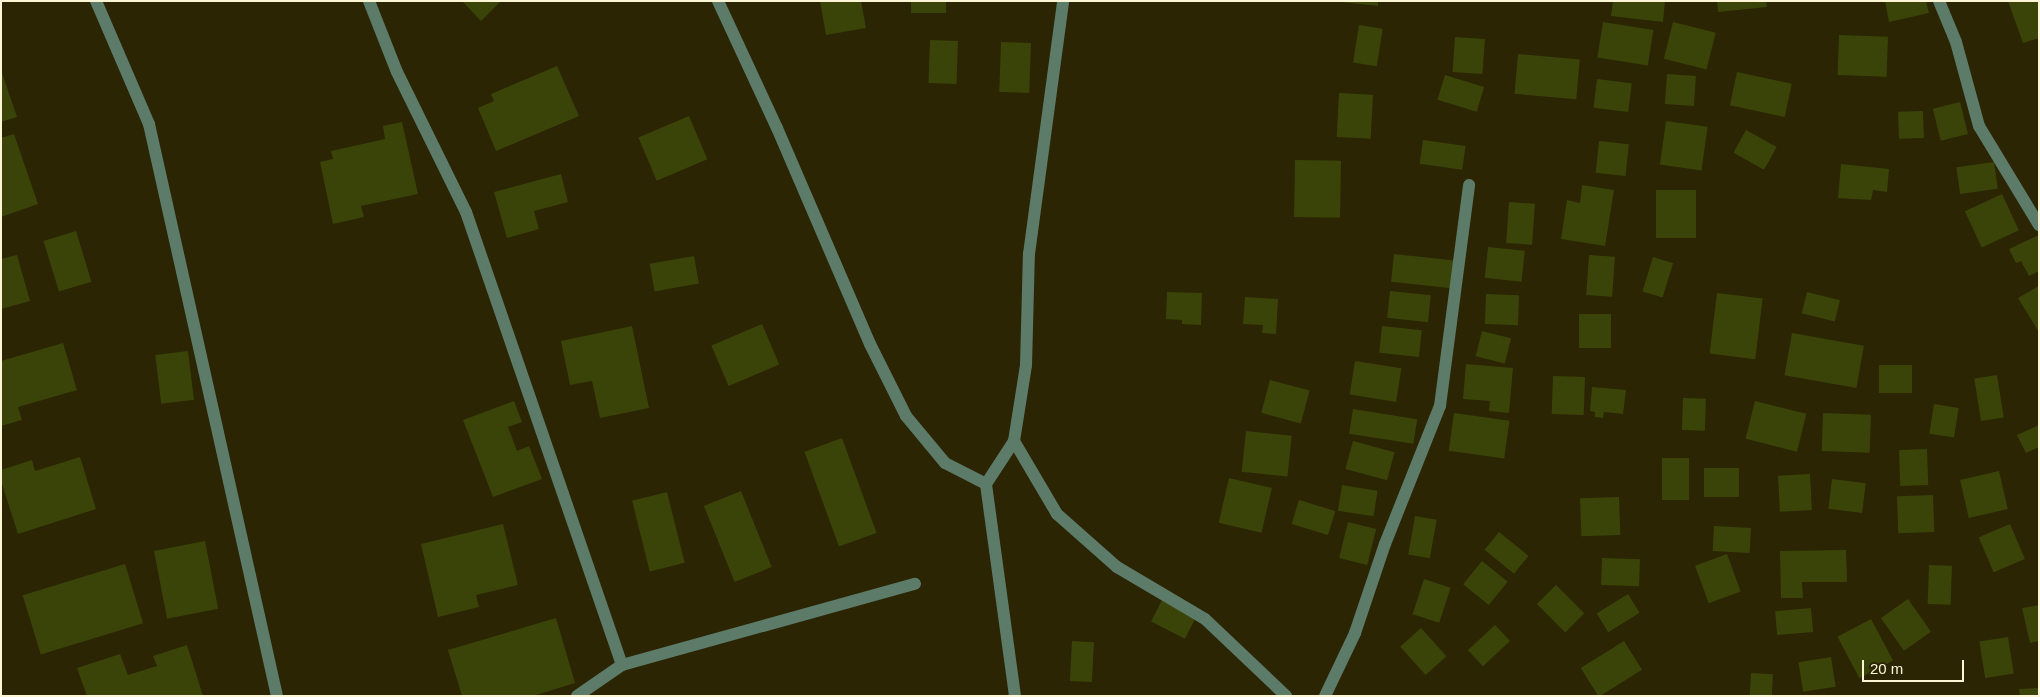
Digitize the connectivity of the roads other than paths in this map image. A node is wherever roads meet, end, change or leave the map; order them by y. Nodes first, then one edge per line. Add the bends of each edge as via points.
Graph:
1 (96, 1) edge
2 (369, 1) edge
3 (718, 1) edge
4 (1063, 1) edge
5 (1939, 1) edge
6 (1469, 185) dead end
7 (2039, 225) edge
8 (1014, 440) junction
9 (986, 484) junction
10 (915, 584) dead end
11 (622, 665) junction
12 (277, 696) edge
13 (577, 696) edge
14 (1015, 696) edge
15 (1286, 696) edge
16 (1325, 696) edge

1 - 12 street via 149,124
2 - 11 street via 397,72 466,212
3 - 9 street via 870,344 906,416 945,463
4 - 8 street via 1029,254 1026,366
5 - 7 street via 1956,42 1979,126
6 - 16 street via 1440,406 1385,544 1355,633
8 - 9 street
8 - 15 street via 1057,514 1117,567 1205,619
9 - 14 street
10 - 11 street
11 - 13 street

